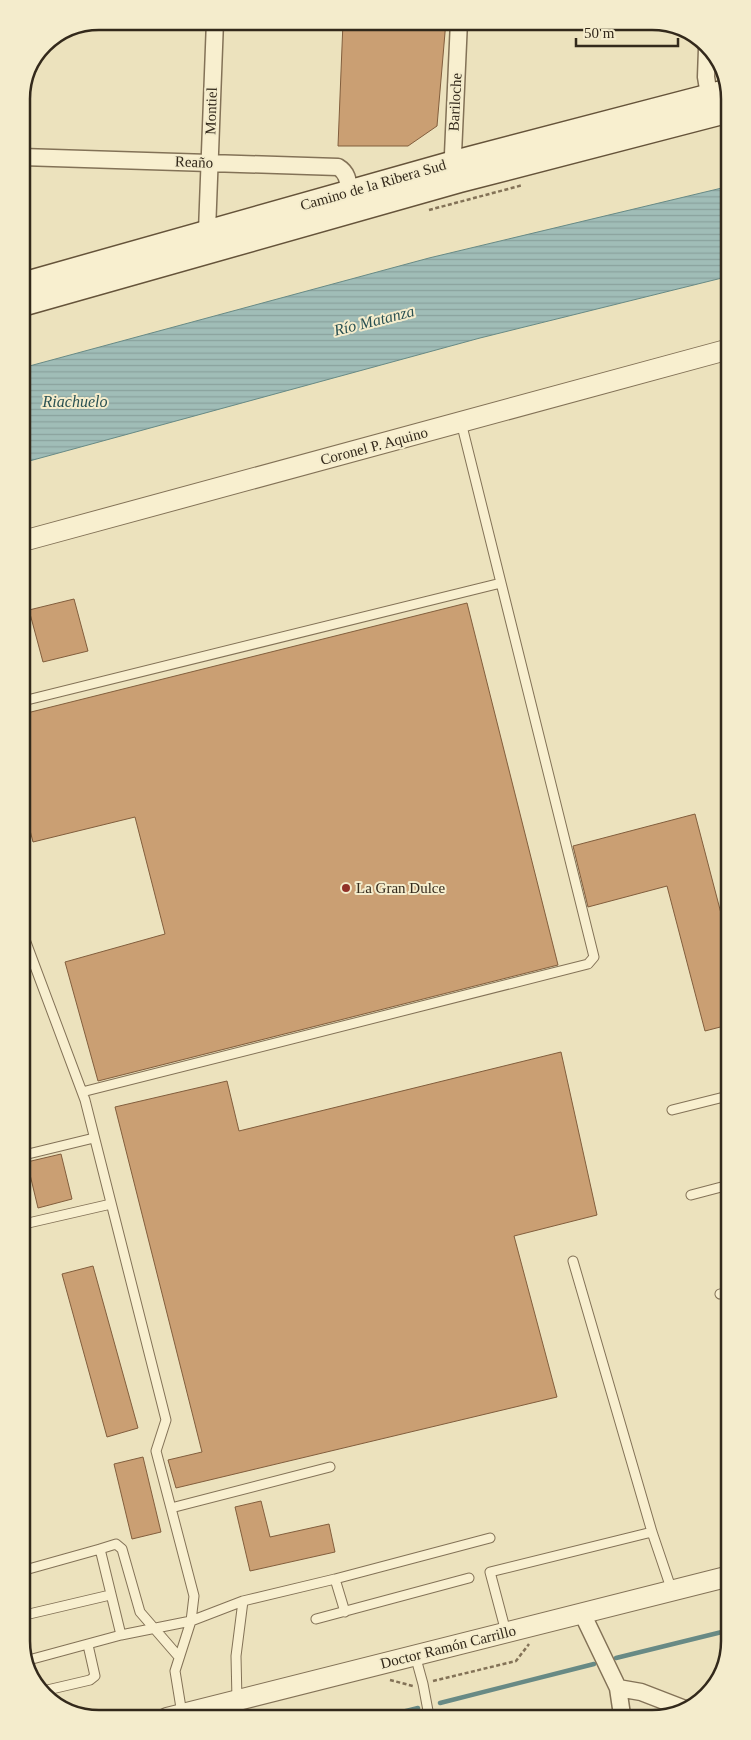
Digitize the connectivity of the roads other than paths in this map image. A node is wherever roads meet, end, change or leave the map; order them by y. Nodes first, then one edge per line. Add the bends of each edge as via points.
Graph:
1 (215, 30) edge
2 (459, 30) edge
3 (707, 57) edge
4 (717, 93) edge
5 (721, 113) edge
6 (30, 157) edge
7 (209, 163) junction
8 (457, 172) junction
9 (349, 192) junction
10 (207, 231) junction
11 (30, 282) edge
12 (30, 303) edge
13 (721, 351) edge
14 (461, 422) junction
15 (30, 540) edge
16 (501, 583) junction
17 (30, 700) edge
18 (30, 953) edge
19 (82, 1092) junction
20 (721, 1098) edge
21 (672, 1110) dead end
22 (94, 1138) junction
23 (30, 1154) edge
24 (721, 1187) edge
25 (691, 1195) dead end
26 (111, 1204) junction
27 (30, 1223) edge
28 (573, 1261) dead end
29 (330, 1467) dead end
30 (171, 1508) junction
31 (652, 1532) junction
32 (490, 1538) dead end
33 (100, 1549) junction
34 (30, 1569) edge
35 (469, 1578) dead end
36 (721, 1578) edge
37 (335, 1579) junction
38 (672, 1591) junction
39 (110, 1596) junction
40 (243, 1601) junction
41 (345, 1612) junction
42 (582, 1613) junction
43 (30, 1614) edge
44 (316, 1619) dead end
45 (191, 1621) junction
46 (154, 1628) junction
47 (506, 1632) junction
48 (121, 1635) junction
49 (88, 1645) junction
50 (414, 1655) junction
51 (179, 1657) junction
52 (33, 1659) edge
53 (618, 1688) junction
54 (50, 1689) edge
55 (237, 1700) junction
56 (676, 1705) edge
57 (174, 1710) edge
58 (198, 1710) edge
59 (428, 1710) edge
60 (621, 1710) edge

1 - 7 street, Montiel
2 - 8 street, Bariloche via 453,154
3 - 4 street via 706,77
4 - 8 main road, Camino de la Ribera Sud
5 - 8 main road, Camino de la Ribera Sud
6 - 7 street, Reaño
7 - 9 street, Reaño via 338,167 347,177
7 - 10 street, Montiel
8 - 9 main road, Camino de la Ribera Sud
8 - 12 main road, Camino de la Ribera Sud
9 - 10 main road, Camino de la Ribera Sud
10 - 11 main road, Camino de la Ribera Sud
13 - 14 street, Coronel P. Aquino
14 - 15 street, Coronel P. Aquino
14 - 16 lane
16 - 17 lane
16 - 19 lane via 594,957 588,964
18 - 19 lane
19 - 22 lane
20 - 21 lane
22 - 23 lane
22 - 26 lane
24 - 25 lane
26 - 27 lane
26 - 30 lane via 166,1420 156,1450
28 - 31 lane
29 - 30 lane
30 - 45 lane via 194,1596
31 - 38 lane
31 - 47 lane via 490,1572
32 - 37 lane
33 - 34 lane
33 - 39 lane
33 - 46 lane via 116,1544 122,1549 140,1612
35 - 41 lane
36 - 38 street, Doctor Ramón Carrillo
37 - 40 lane
37 - 41 lane
38 - 42 street, Doctor Ramón Carrillo
39 - 43 lane
39 - 48 lane
40 - 45 lane
40 - 55 lane via 236,1656
41 - 44 lane
42 - 47 street, Doctor Ramón Carrillo
42 - 53 street
45 - 46 lane
45 - 51 lane
46 - 48 lane
46 - 51 lane
47 - 50 street, Doctor Ramón Carrillo
48 - 49 lane
49 - 52 lane
49 - 54 lane via 95,1676
50 - 55 street, Doctor Ramón Carrillo
50 - 59 lane
51 - 57 lane via 175,1671
53 - 56 street via 641,1692
53 - 60 street
55 - 58 street, Doctor Ramón Carrillo

